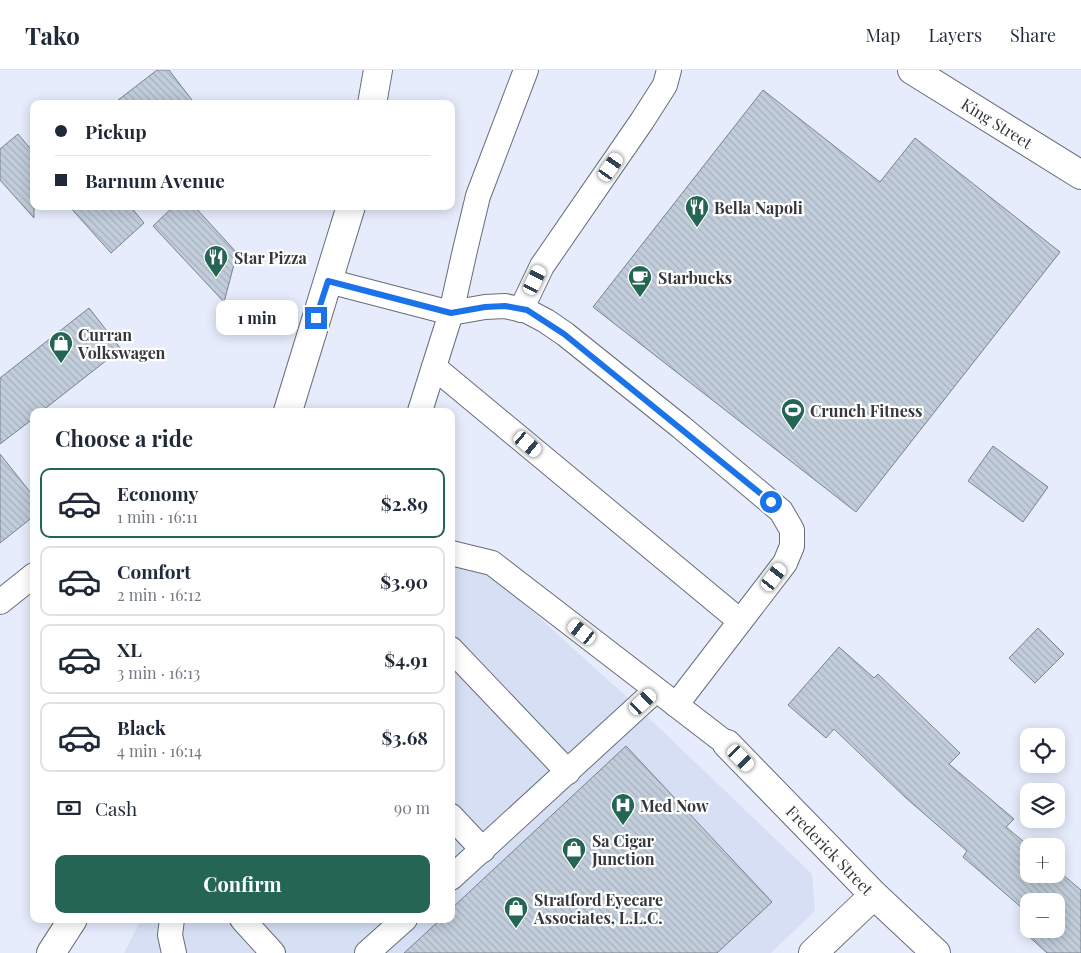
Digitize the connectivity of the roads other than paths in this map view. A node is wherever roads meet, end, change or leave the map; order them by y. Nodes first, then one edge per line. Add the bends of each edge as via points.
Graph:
1 (378, 70) edge
2 (526, 70) edge
3 (669, 70) edge
4 (912, 70) edge
5 (373, 100) edge
6 (1081, 175) edge
7 (350, 210) edge
8 (328, 281) junction
9 (521, 310) junction
10 (451, 313) junction
11 (434, 367) junction
12 (289, 408) edge
13 (421, 408) edge
14 (455, 554) edge
15 (30, 578) edge
16 (0, 602) edge
17 (740, 621) junction
18 (455, 653) edge
19 (656, 690) junction
20 (676, 705) junction
21 (727, 744) joint
22 (568, 772) junction
23 (455, 820) edge
24 (483, 850) junction
25 (455, 874) edge
26 (874, 895) junction
27 (70, 923) edge
28 (172, 923) edge
29 (246, 923) edge
30 (395, 923) edge
31 (51, 953) edge
32 (174, 953) edge
33 (272, 953) edge
34 (367, 953) edge
35 (813, 953) edge
36 (936, 953) edge

1 - 5 street
2 - 10 lane via 478,196
3 - 9 lane via 665,85 642,121 542,266
4 - 6 street, King Street
7 - 8 street
8 - 10 lane
8 - 12 street
9 - 10 lane via 505,306
9 - 17 lane via 527,310 564,334 781,511 792,530 792,546 785,563
10 - 11 lane
11 - 13 lane
11 - 17 lane
14 - 19 lane via 492,563
15 - 16 lane
17 - 20 lane
18 - 22 lane
19 - 20 lane
19 - 22 lane
20 - 21 lane
21 - 26 street, Frederick Street
22 - 24 lane
23 - 24 lane
24 - 25 lane
26 - 35 street
26 - 36 street, Frederick Street
27 - 31 street
28 - 32 lane
29 - 33 lane
30 - 34 lane

